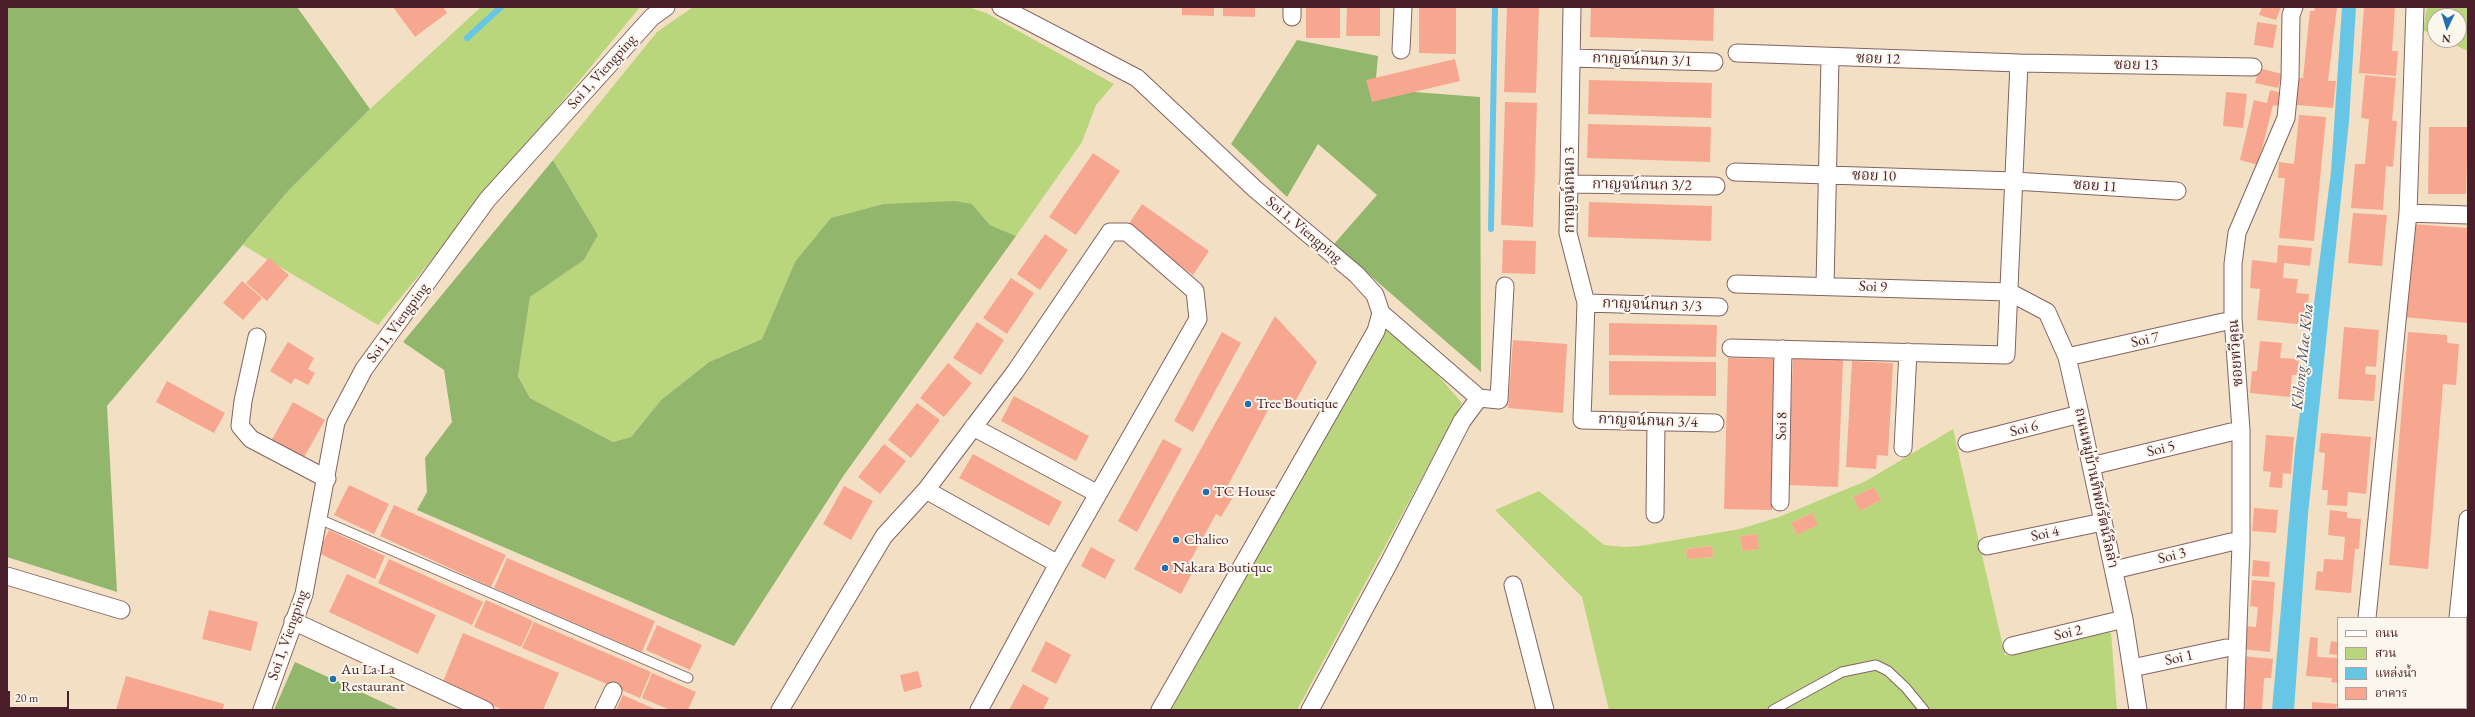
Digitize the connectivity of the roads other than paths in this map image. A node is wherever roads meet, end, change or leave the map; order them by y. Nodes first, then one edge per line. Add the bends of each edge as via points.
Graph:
1 (666, 7) edge
2 (1001, 7) edge
3 (1403, 7) edge
4 (1572, 7) edge
5 (2294, 7) edge
6 (2415, 7) edge
7 (1026, 13) edge
8 (1401, 50) dead end
9 (1737, 54) dead end
10 (1571, 58) junction
11 (1830, 58) junction
12 (1714, 62) dead end
13 (2019, 63) junction
14 (2252, 67) dead end
15 (1735, 172) dead end
16 (1827, 174) junction
17 (2014, 181) junction
18 (1568, 184) junction
19 (1716, 186) dead end
20 (2177, 191) dead end
21 (2408, 213) junction
22 (2468, 215) edge
23 (1736, 284) dead end
24 (1505, 286) dead end
25 (1825, 286) junction
26 (2009, 292) junction
27 (1586, 304) junction
28 (1719, 307) dead end
29 (1381, 313) junction
30 (2223, 322) dead end
31 (257, 337) dead end
32 (1731, 348) dead end
33 (1783, 350) junction
34 (1908, 352) junction
35 (2067, 357) junction
36 (1479, 398) junction
37 (2080, 414) junction
38 (1582, 420) joint
39 (1656, 422) junction
40 (1715, 423) dead end
41 (973, 427) junction
42 (2231, 432) dead end
43 (1967, 443) dead end
44 (1903, 448) dead end
45 (2091, 466) junction
46 (326, 479) junction
47 (926, 490) junction
48 (1098, 494) junction
49 (1780, 502) dead end
50 (1655, 514) dead end
51 (319, 519) junction
52 (2468, 519) edge
53 (2103, 522) junction
54 (2231, 542) dead end
55 (1987, 546) dead end
56 (1058, 564) junction
57 (2114, 570) junction
58 (7, 576) edge
59 (1513, 585) dead end
60 (121, 610) dead end
61 (2367, 617) edge
62 (2458, 617) edge
63 (2124, 619) junction
64 (293, 621) junction
65 (2012, 646) dead end
66 (2226, 648) dead end
67 (2132, 668) junction
68 (688, 678) dead end
69 (613, 691) dead end
70 (262, 710) edge
71 (486, 710) edge
72 (604, 710) edge
73 (780, 710) edge
74 (979, 710) edge
75 (1160, 710) edge
76 (1310, 710) edge
77 (1545, 710) edge
78 (1773, 710) edge
79 (1924, 710) edge
80 (2138, 710) edge
81 (2235, 710) edge

1 - 46 street, Soi 1, Viengping via 652,17 487,200 364,368 336,422
2 - 7 street, Soi 1, Viengping
3 - 8 street
4 - 10 street, กาญจน์กนก 3
5 - 81 street, ซอยทวีคูณ via 2291,15 2290,78 2286,118 2237,233 2233,264 2233,318 2241,430 2241,544
6 - 21 street
7 - 29 street, Soi 1, Viengping via 1137,78 1255,189 1357,275 1375,296
9 - 11 street, ซอย 12
10 - 12 street, กาญจน์กนก 3/1
10 - 18 street, กาญจน์กนก 3
11 - 13 street, ซอย 12
11 - 16 street
13 - 14 street, ซอย 13
13 - 17 street
15 - 16 street, ซอย 10
16 - 17 street, ซอย 10
16 - 25 street
17 - 20 street, ซอย 11
17 - 26 street
18 - 19 street, กาญจน์กนก 3/2
18 - 27 street, กาญจน์กนก 3 via 1568,232
21 - 22 street
21 - 61 street
23 - 25 street, Soi 9
24 - 36 street via 1499,400
25 - 26 street, Soi 9
26 - 34 street via 2006,355
26 - 35 street, ถนนหมู่บ้านทิพย์รัตน์วิลล่า via 2047,312
27 - 28 street, กาญจน์กนก 3/3
27 - 38 street, กาญจน์กนก 3
29 - 36 street, Soi 1, Viengping
29 - 75 street via 1376,331
30 - 35 street, Soi 7
31 - 46 street via 240,426 251,439
32 - 33 street
33 - 34 street
33 - 49 street, Soi 8
34 - 44 street
35 - 37 street, ถนนหมู่บ้านทิพย์รัตน์วิลล่า
36 - 76 street via 1462,421
37 - 43 street, Soi 6
37 - 45 street, ถนนหมู่บ้านทิพย์รัตน์วิลล่า
38 - 39 street, กาญจน์กนก 3/4
39 - 40 street, กาญจน์กนก 3/4
39 - 50 street
41 - 47 street
41 - 48 street
41 - 48 street via 1015,372 1110,232 1127,232 1195,291 1198,320
42 - 45 street, Soi 5
45 - 53 street, ถนนหมู่บ้านทิพย์รัตน์วิลล่า
46 - 51 street, Soi 1, Viengping
47 - 56 street
47 - 73 street via 884,536
48 - 56 street
51 - 64 street, Soi 1, Viengping via 304,594
51 - 68 lane
52 - 62 street
53 - 55 street, Soi 4
53 - 57 street, ถนนหมู่บ้านทิพย์รัตน์วิลล่า
54 - 57 street, Soi 3
56 - 74 street
57 - 63 street, ถนนหมู่บ้านทิพย์รัตน์วิลล่า
58 - 60 street
59 - 77 street
63 - 65 street, Soi 2
63 - 67 street, ถนนหมู่บ้านทิพย์รัตน์วิลล่า
64 - 70 street, Soi 1, Viengping
64 - 71 street
66 - 67 street, Soi 1
67 - 80 street, ถนนหมู่บ้านทิพย์รัตน์วิลล่า
69 - 72 street
78 - 79 lane via 1842,672 1876,665 1888,671

